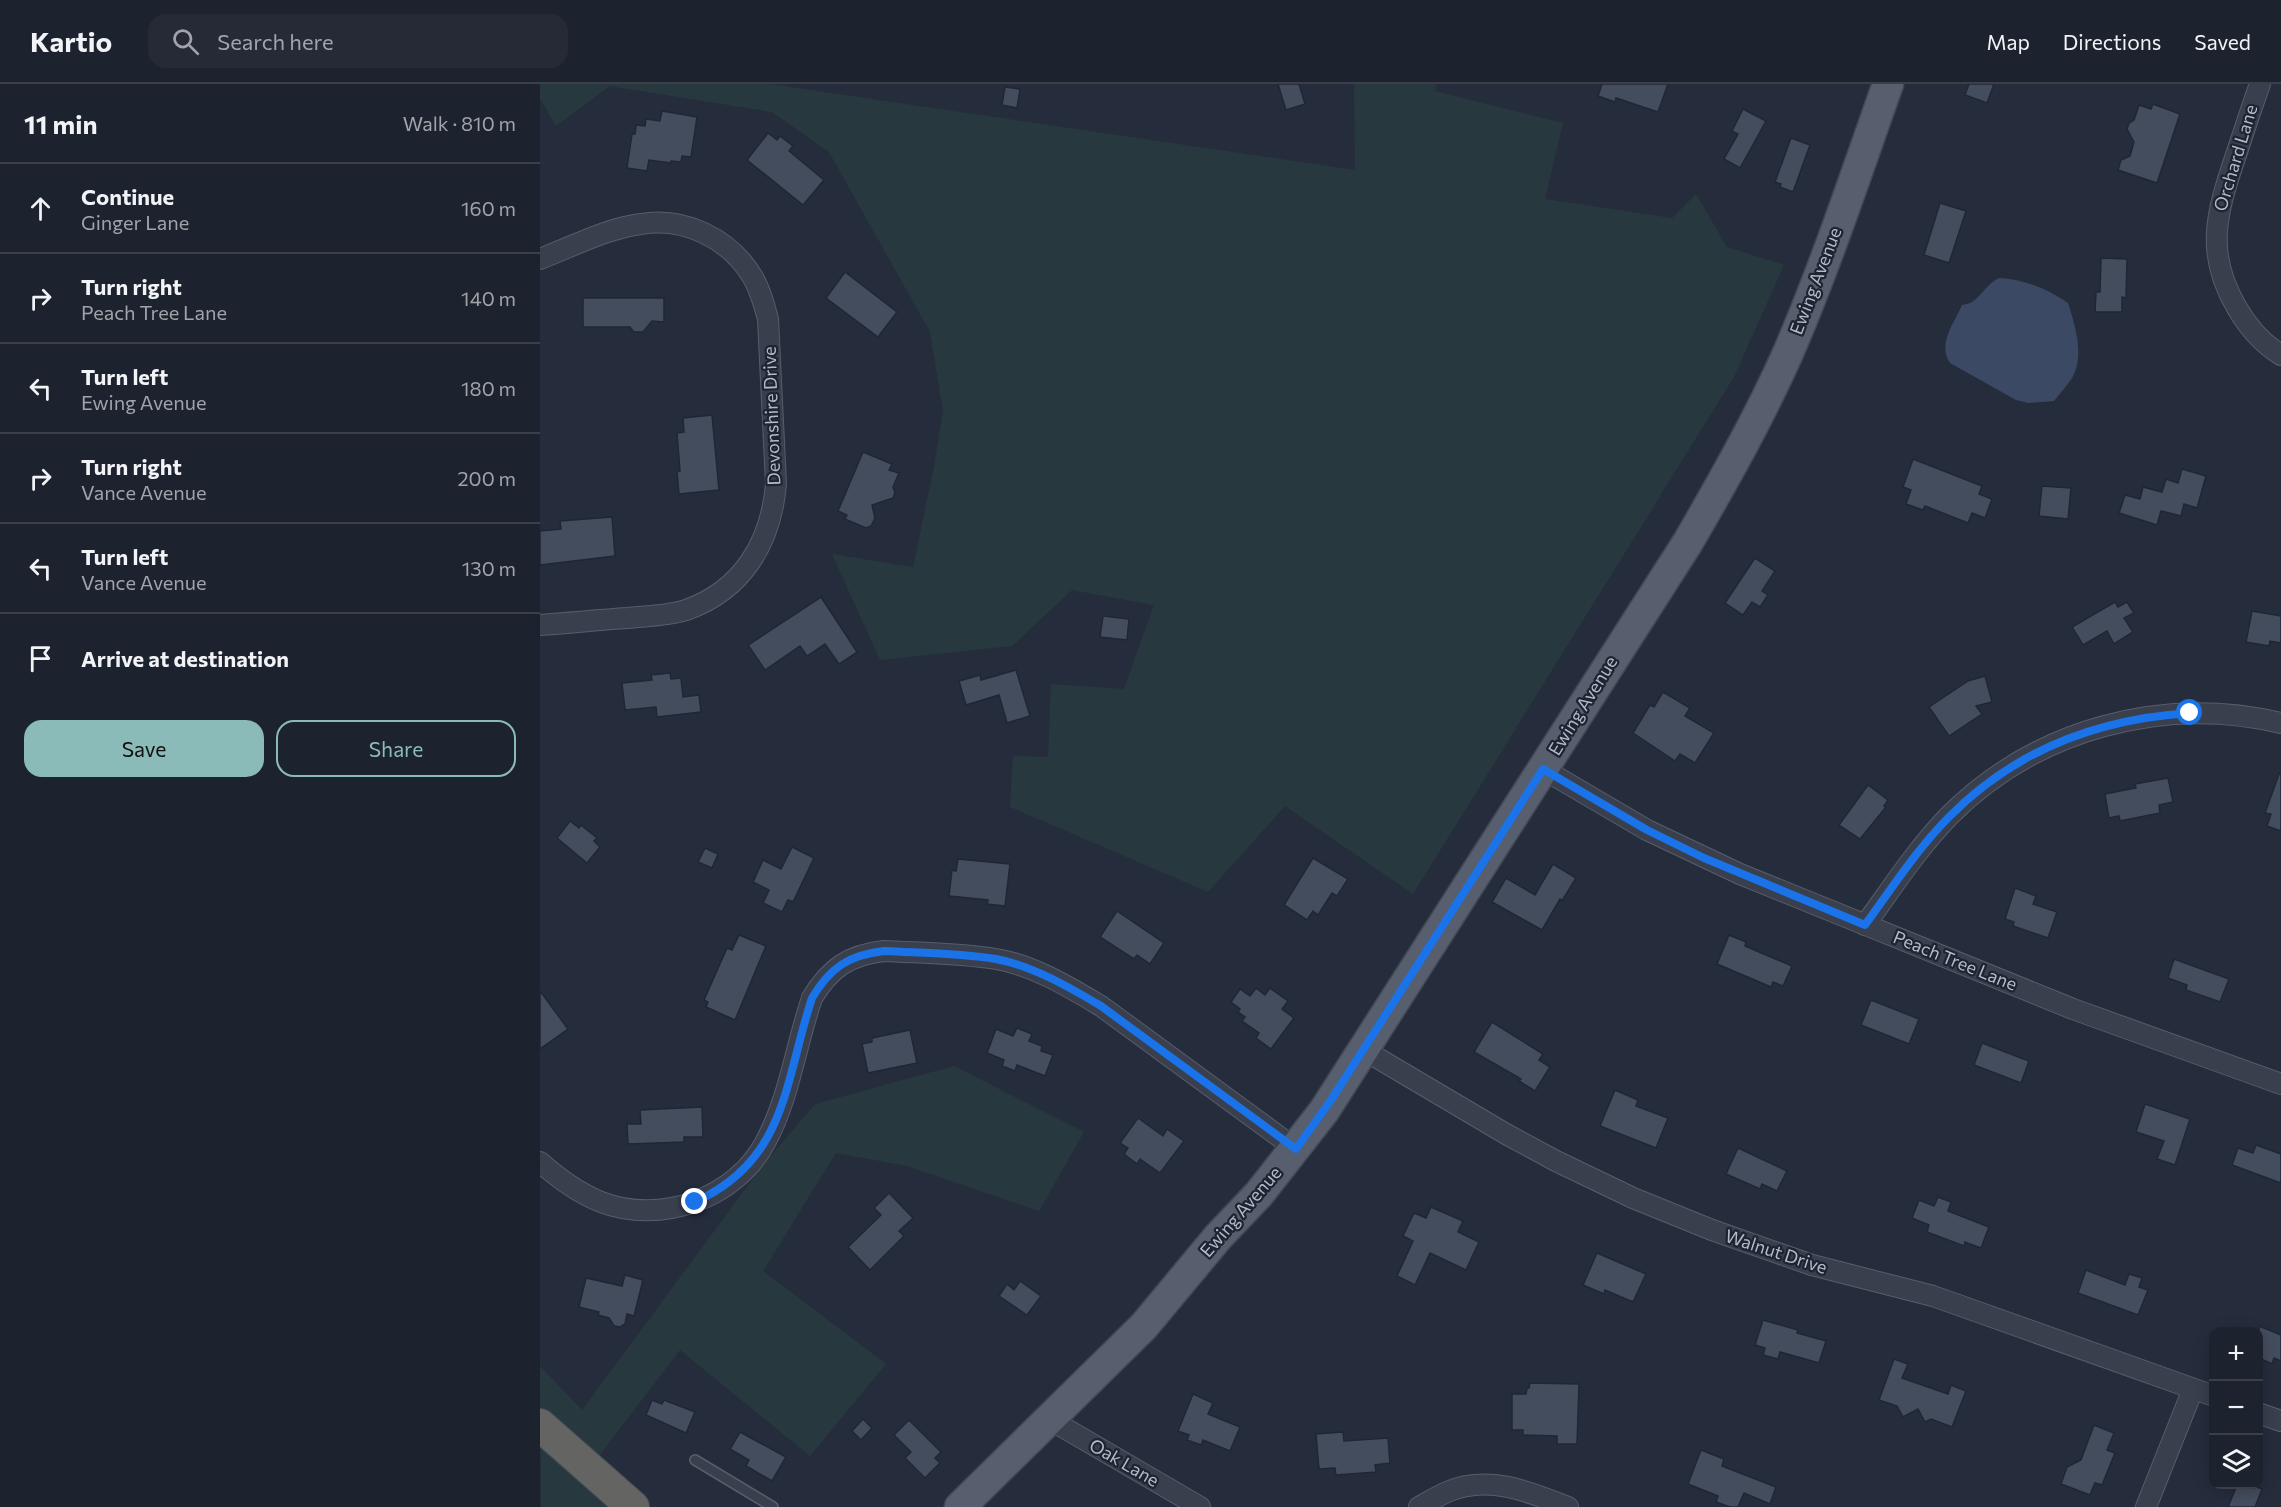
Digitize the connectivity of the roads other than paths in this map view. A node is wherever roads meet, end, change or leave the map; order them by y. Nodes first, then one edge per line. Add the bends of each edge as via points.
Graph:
1 (1888, 84) edge
2 (2260, 84) edge
3 (540, 259) edge
4 (2281, 355) edge
5 (540, 625) edge
6 (2281, 723) edge
7 (1543, 769) junction
8 (1865, 925) junction
9 (1364, 1050) junction
10 (2281, 1084) edge
11 (1296, 1149) junction
12 (540, 1162) edge
13 (2193, 1389) junction
14 (2209, 1394) edge
15 (2263, 1414) edge
16 (1049, 1419) junction
17 (2281, 1421) edge
18 (540, 1425) edge
19 (695, 1460) dead end
20 (633, 1507) edge
21 (773, 1507) edge
22 (960, 1507) edge
23 (1200, 1507) edge
24 (1419, 1507) edge
25 (1568, 1507) edge
26 (2146, 1507) edge

1 - 7 main road, Ewing Avenue via 1818,278 1754,425 1688,542
2 - 4 street, Orchard Lane via 2220,202 2217,249 2221,273 2242,318
3 - 5 street, Devonshire Drive via 621,228 662,222 703,232 738,257 752,275 768,319 776,484 774,510 755,557 740,575 707,600 663,615
6 - 8 street via 2220,713 2153,715 2082,732 2042,749 1984,786 1949,817 1924,844
7 - 8 street, Peach Tree Lane via 1647,830 1704,858
7 - 9 main road, Ewing Avenue
8 - 10 street, Peach Tree Lane via 2073,1009
9 - 11 main road, Ewing Avenue
9 - 13 street, Walnut Drive via 1506,1134 1633,1198 1812,1265 1933,1296
11 - 12 street via 1070,987 997,959 884,951 850,959 822,981 812,998 777,1120 765,1144 753,1161 715,1193 672,1208 622,1208 580,1192
11 - 16 main road, Ewing Avenue via 1144,1326
13 - 14 street, Walnut Drive
13 - 26 street
15 - 17 street
16 - 22 main road, Ewing Avenue
16 - 23 street, Oak Lane
18 - 20 highway
19 - 21 lane
24 - 25 street via 1448,1492 1500,1485

